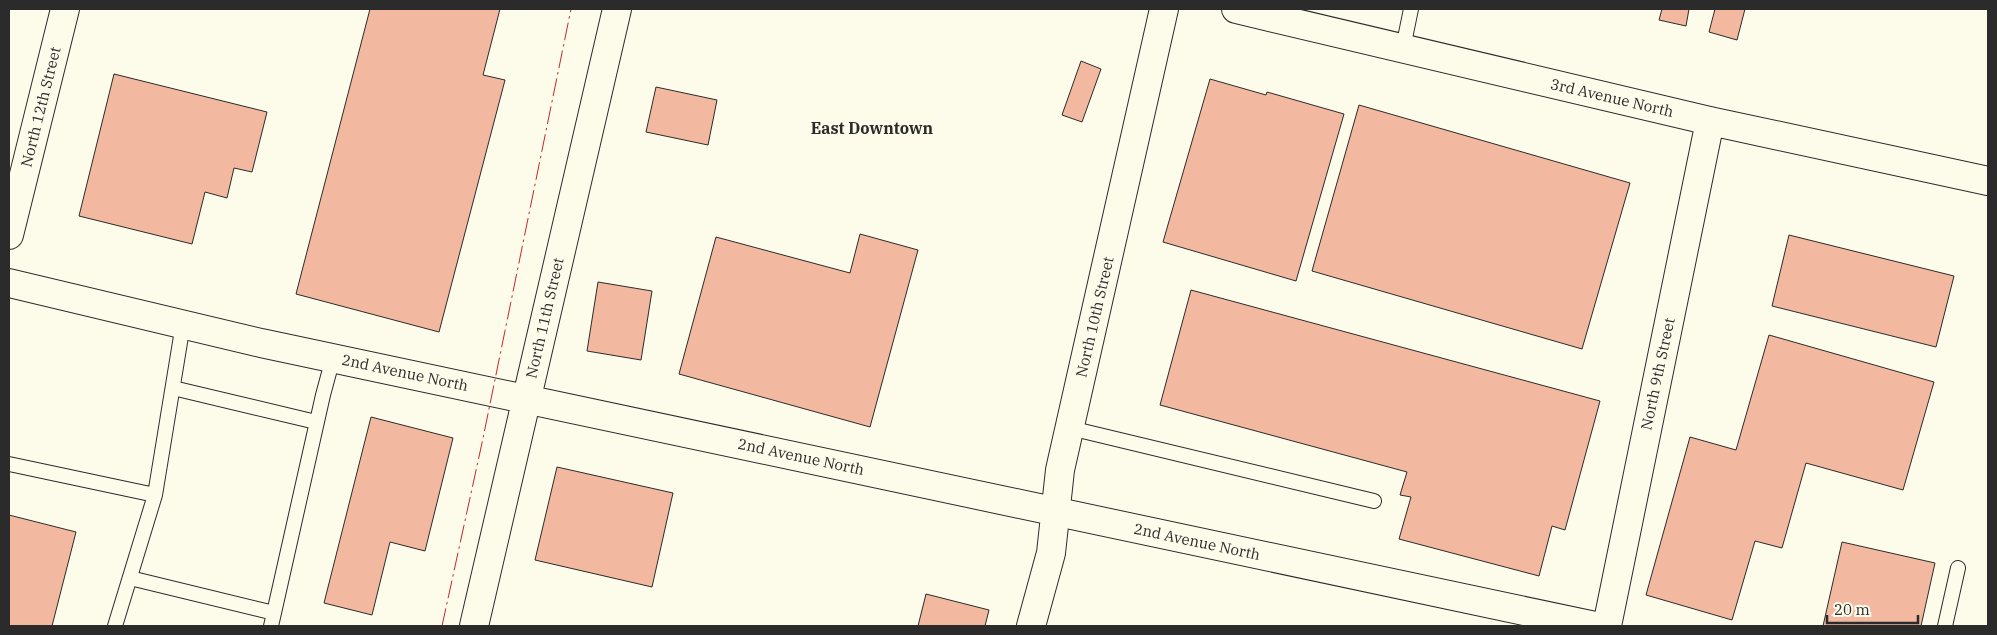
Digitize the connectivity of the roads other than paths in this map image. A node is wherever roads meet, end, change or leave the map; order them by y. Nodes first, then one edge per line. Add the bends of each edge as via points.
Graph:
1 (65, 9) edge
2 (617, 9) edge
3 (1164, 9) edge
4 (1236, 9) edge
5 (1411, 9) edge
6 (1403, 48) junction
7 (1710, 121) junction
8 (1988, 180) edge
9 (9, 235) edge
10 (9, 283) edge
11 (183, 324) junction
12 (333, 358) junction
13 (173, 388) junction
14 (527, 398) junction
15 (316, 422) junction
16 (1070, 428) junction
17 (9, 464) edge
18 (155, 495) junction
19 (1374, 501) dead end
20 (1056, 513) junction
21 (1958, 568) dead end
22 (130, 578) junction
23 (272, 620) edge
24 (114, 626) edge
25 (474, 626) edge
26 (1031, 626) edge
27 (1595, 626) edge
28 (1607, 626) edge
29 (1944, 626) edge

1 - 9 street, North 12th Street
2 - 14 street, North 11th Street
3 - 16 street, North 10th Street
4 - 6 street, 3rd Avenue North
5 - 6 lane
6 - 7 street, 3rd Avenue North
7 - 8 street, 3rd Avenue North
7 - 28 street, North 9th Street
10 - 11 street, 2nd Avenue North
11 - 12 street, 2nd Avenue North
11 - 13 lane
12 - 14 street, 2nd Avenue North
12 - 15 lane
13 - 15 lane
13 - 18 lane
14 - 20 street, 2nd Avenue North
14 - 25 street, North 11th Street
15 - 23 lane
16 - 19 lane
16 - 20 street, North 10th Street via 1060,470
17 - 18 lane
18 - 22 lane
20 - 26 street, North 10th Street via 1051,553
20 - 27 street, 2nd Avenue North
21 - 29 lane
22 - 23 lane
22 - 24 lane

